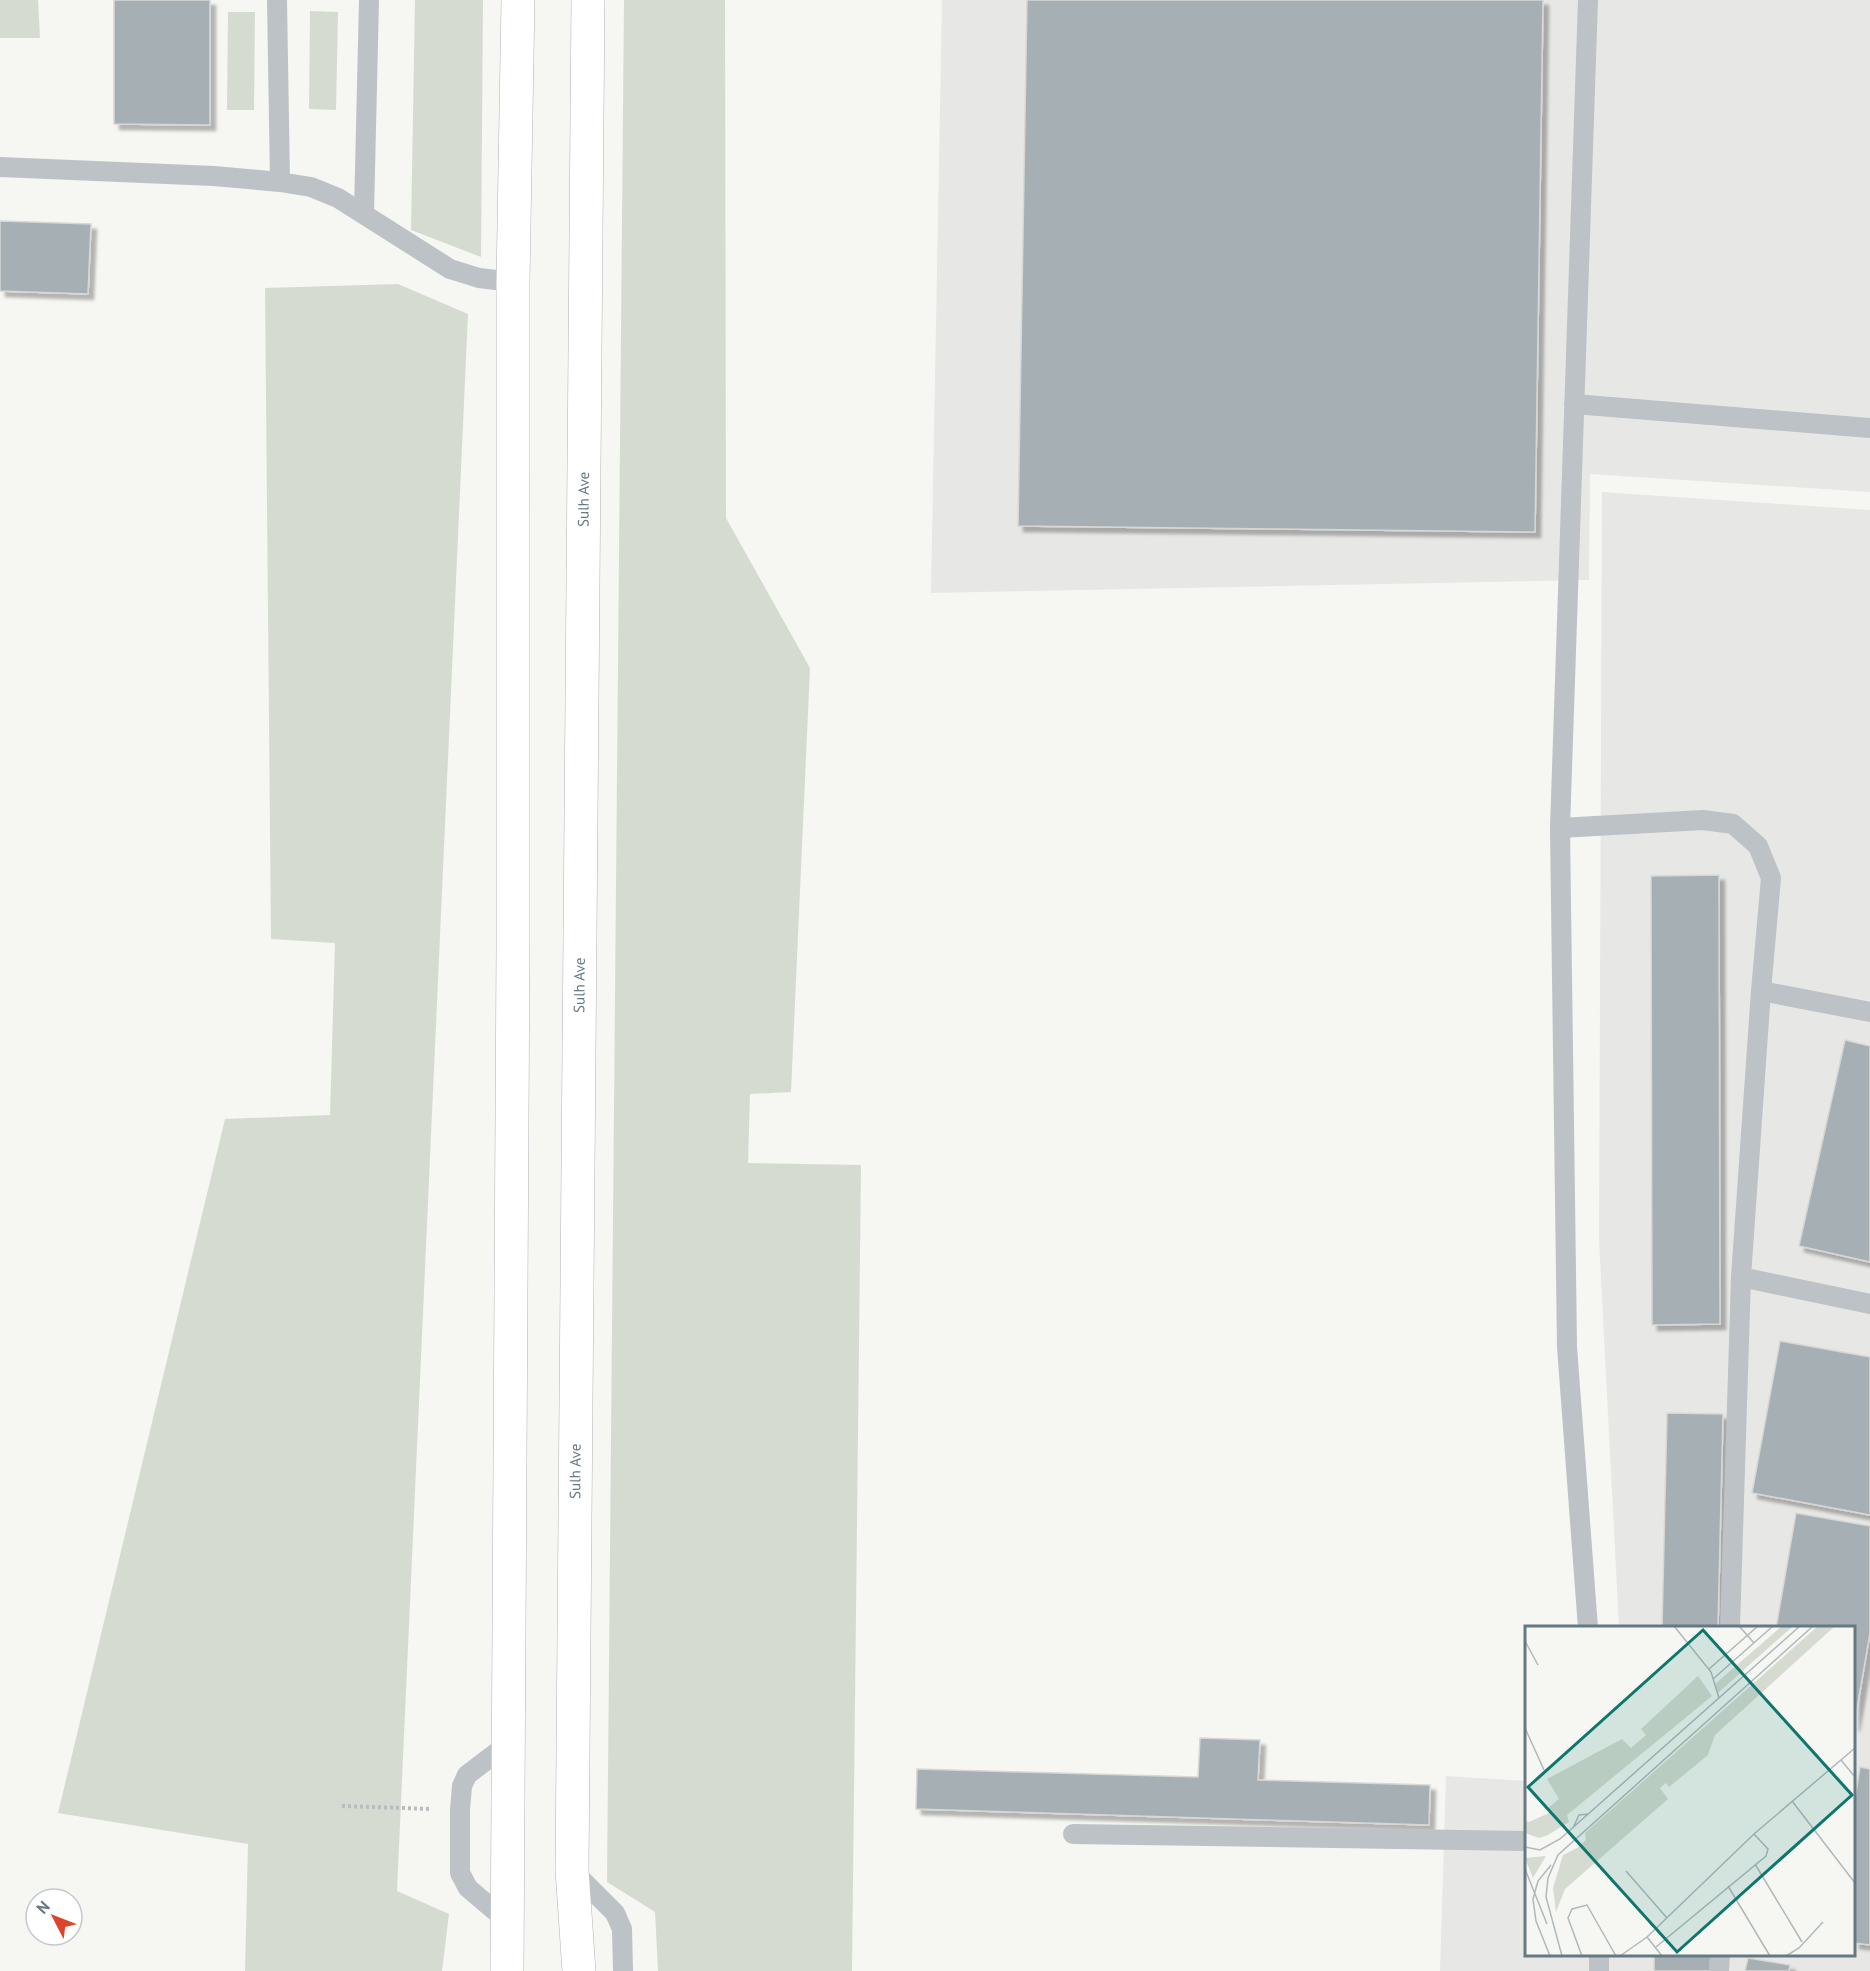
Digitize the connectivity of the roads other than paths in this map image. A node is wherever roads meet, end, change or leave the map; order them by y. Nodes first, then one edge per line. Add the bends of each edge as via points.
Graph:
1 (277, 0) edge
2 (369, 0) edge
3 (518, 0) edge
4 (588, 0) edge
5 (1588, 0) edge
6 (0, 167) edge
7 (280, 182) junction
8 (364, 213) junction
9 (513, 282) junction
10 (1574, 404) junction
11 (1870, 428) edge
12 (1560, 828) junction
13 (1761, 991) junction
14 (1870, 1012) edge
15 (1741, 1277) junction
16 (1870, 1304) edge
17 (1588, 1626) edge
18 (1730, 1626) edge
19 (509, 1743) junction
20 (1073, 1834) dead end
21 (1525, 1841) edge
22 (572, 1870) junction
23 (508, 1922) junction
24 (1720, 1956) edge
25 (507, 1971) edge
26 (579, 1971) edge
27 (623, 1971) edge
28 (1719, 1971) edge

1 - 7 lane
2 - 8 lane
3 - 9 highway
4 - 22 highway, Sulh Ave
5 - 10 lane
6 - 7 lane
7 - 8 lane via 310,187
8 - 9 lane via 450,269
9 - 19 highway
10 - 11 lane
10 - 12 lane
12 - 13 lane via 1703,820 1733,824 1758,846 1771,878
12 - 17 lane via 1567,1347
13 - 14 lane
13 - 15 lane
15 - 16 lane
15 - 18 lane
19 - 23 highway
19 - 23 lane via 467,1775 459,1810 460,1873 468,1888
20 - 21 lane
22 - 26 highway, Sulh Ave
22 - 27 lane via 615,1913 622,1929
23 - 25 highway
24 - 28 lane

